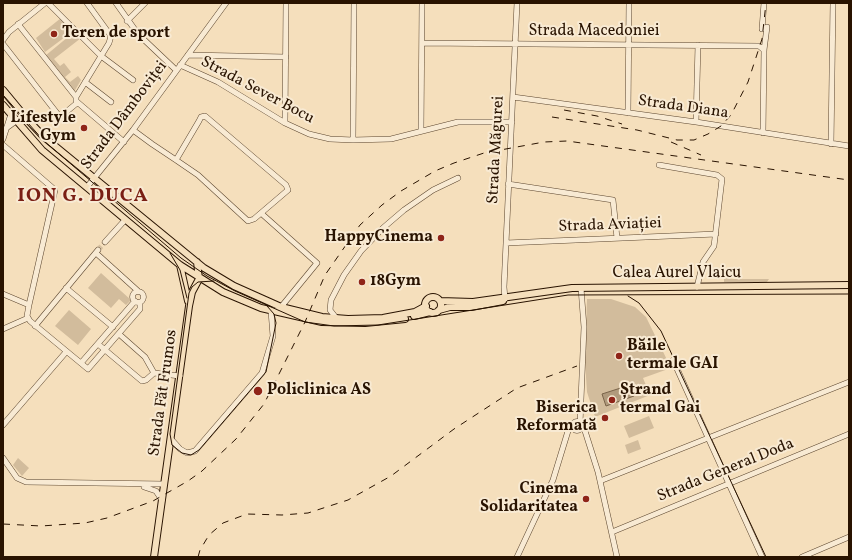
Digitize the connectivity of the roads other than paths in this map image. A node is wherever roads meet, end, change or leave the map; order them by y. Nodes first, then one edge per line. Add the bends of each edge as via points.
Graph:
1 (44, 3) edge
2 (48, 3) edge
3 (87, 3) edge
4 (116, 3) edge
5 (145, 3) edge
6 (226, 3) edge
7 (286, 3) edge
8 (354, 3) edge
9 (422, 3) edge
10 (517, 3) edge
11 (629, 3) edge
12 (764, 3) edge
13 (833, 3) edge
14 (127, 21) junction
15 (18, 24) junction
16 (3, 40) edge
17 (422, 43) junction
18 (3, 44) edge
19 (516, 44) junction
20 (629, 45) junction
21 (698, 45) junction
22 (764, 50) junction
23 (188, 55) junction
24 (100, 56) junction
25 (286, 57) junction
26 (180, 65) junction
27 (176, 70) junction
28 (133, 80) dead end
29 (85, 82) junction
30 (3, 90) edge
31 (513, 97) junction
32 (76, 100) junction
33 (111, 102) dead end
34 (3, 105) edge
35 (628, 113) junction
36 (10, 114) junction
37 (16, 121) junction
38 (512, 122) junction
39 (696, 122) junction
40 (285, 123) junction
41 (133, 130) junction
42 (421, 131) junction
43 (763, 133) junction
44 (4, 134) edge
45 (352, 140) junction
46 (124, 142) junction
47 (832, 144) junction
48 (3, 145) edge
49 (849, 146) edge
50 (176, 160) junction
51 (659, 165) dead end
52 (95, 178) junction
53 (458, 178) dead end
54 (508, 184) junction
55 (87, 187) junction
56 (262, 214) junction
57 (125, 220) junction
58 (716, 234) junction
59 (617, 238) junction
60 (105, 242) tunnel mouth
61 (506, 243) junction
62 (197, 262) junction
63 (180, 265) junction
64 (199, 279) junction
65 (849, 285) edge
66 (697, 287) junction
67 (66, 288) junction
68 (581, 288) junction
69 (138, 291) junction
70 (3, 294) edge
71 (505, 299) junction
72 (138, 301) junction
73 (440, 301) junction
74 (29, 305) junction
75 (189, 306) junction
76 (426, 306) junction
77 (281, 307) junction
78 (330, 310) junction
79 (439, 310) junction
80 (271, 311) junction
81 (430, 312) junction
82 (322, 317) junction
83 (28, 318) junction
84 (337, 319) junction
85 (35, 326) junction
86 (113, 327) junction
87 (3, 330) edge
88 (119, 334) junction
89 (98, 344) junction
90 (105, 350) junction
91 (66, 352) junction
92 (673, 360) dead end
93 (81, 363) junction
94 (154, 373) junction
95 (180, 376) junction
96 (849, 382) edge
97 (580, 405) junction
98 (573, 424) junction
99 (581, 424) junction
100 (3, 426) edge
101 (577, 431) junction
102 (849, 434) edge
103 (586, 436) junction
104 (567, 437) junction
105 (708, 438) junction
106 (171, 439) junction
107 (3, 458) edge
108 (600, 481) junction
109 (164, 484) junction
110 (135, 485) junction
111 (729, 485) junction
112 (162, 500) junction
113 (612, 532) junction
114 (849, 537) edge
115 (154, 557) edge
116 (517, 557) edge
117 (617, 557) edge
118 (762, 557) edge
119 (802, 557) edge

1 - 15 street
2 - 24 street
3 - 24 street via 111,36
4 - 14 street, Strada Sever Bocu
5 - 14 street
6 - 23 street, Strada Dâmboviței
7 - 25 street
8 - 45 street
9 - 17 street
10 - 19 street, Strada Măgurei
11 - 20 street
12 - 22 street
13 - 47 street
14 - 27 street, Strada Sever Bocu
15 - 16 street
15 - 32 street
17 - 19 street, Strada Macedoniei
17 - 42 street
18 - 32 street via 60,116
19 - 20 street, Strada Macedoniei
19 - 31 street, Strada Măgurei
20 - 21 street, Strada Macedoniei
20 - 35 street
21 - 22 street, Strada Macedoniei via 760,46
21 - 39 street
22 - 43 street
23 - 25 street
23 - 26 street, Strada Dâmboviței
24 - 28 street
24 - 29 street
25 - 40 street
26 - 27 street, Strada Dâmboviței
26 - 40 street, Strada Sever Bocu via 218,82
27 - 41 street, Strada Dâmboviței
29 - 32 street
29 - 33 street
30 - 52 main road, Calea Aurel Vlaicu via 44,137
31 - 35 street, Strada Diana
31 - 38 street, Strada Măgurei
32 - 46 street
34 - 36 main road, Calea Aurel Vlaicu
35 - 39 street, Strada Diana
36 - 37 main road, Calea Aurel Vlaicu
36 - 44 street
37 - 44 street
37 - 55 main road, Calea Aurel Vlaicu via 37,145
38 - 42 street, Strada Sever Bocu via 458,122
38 - 54 street, Strada Măgurei
39 - 43 street, Strada Diana
40 - 45 street, Strada Sever Bocu via 320,137
41 - 46 street, Strada Dâmboviței
41 - 50 street
42 - 45 street, Strada Sever Bocu via 395,138
43 - 47 street, Strada Diana
46 - 52 street, Strada Dâmboviței
47 - 49 street, Strada Diana
48 - 74 street via 54,187
50 - 56 street via 198,175 250,221
50 - 56 street via 201,117 205,116 289,189
51 - 58 street via 721,177 722,190
52 - 55 street, Strada Dâmboviței
52 - 62 main road, Calea Aurel Vlaicu
53 - 78 street via 413,203 373,238 344,275 331,300
54 - 59 street via 613,200
54 - 61 street, Strada Măgurei
55 - 57 main road, Calea Aurel Vlaicu
56 - 77 street via 317,262
57 - 60 street
57 - 63 main road, Calea Aurel Vlaicu
58 - 59 street, Strada Aviației
58 - 66 street via 713,248 703,262
59 - 61 street, Strada Aviației
61 - 71 street, Strada Măgurei
62 - 64 main road
62 - 77 main road, Calea Aurel Vlaicu via 234,286
63 - 64 main road, Calea Aurel Vlaicu
63 - 75 main road, Strada Făt Frumos
64 - 75 main road, Strada Făt Frumos via 192,292
64 - 80 main road, Calea Aurel Vlaicu via 234,298
65 - 66 main road, Calea Aurel Vlaicu
66 - 68 main road, Calea Aurel Vlaicu
67 - 69 street via 97,252
67 - 85 street
67 - 86 street
68 - 71 main road, Calea Aurel Vlaicu
68 - 97 street via 584,327
69 - 72 street via 143,295
69 - 72 street via 133,295
70 - 74 street
71 - 73 main road, Calea Aurel Vlaicu via 468,303
71 - 79 main road, Calea Aurel Vlaicu via 484,305
72 - 86 street
72 - 88 street via 140,309
73 - 76 main road, Calea Aurel Vlaicu via 432,297 427,300
73 - 79 main road
74 - 83 street
75 - 95 main road, Strada Făt Frumos
76 - 81 main road
76 - 84 main road, Calea Aurel Vlaicu via 404,315
77 - 82 main road, Calea Aurel Vlaicu
78 - 82 street
78 - 84 street
79 - 81 main road, Calea Aurel Vlaicu
80 - 81 main road, Calea Aurel Vlaicu via 322,322 348,323 395,320
80 - 106 street via 272,340 262,373 200,447 186,453
82 - 84 main road, Calea Aurel Vlaicu
83 - 85 street
83 - 87 street
85 - 91 street
86 - 89 street
88 - 90 street
88 - 94 street via 146,357
89 - 90 street
89 - 93 street
90 - 93 street via 88,369
90 - 94 street via 142,381
91 - 93 street
91 - 100 street
92 - 105 street
94 - 95 street
95 - 106 main road, Strada Făt Frumos
96 - 105 street
97 - 98 street
97 - 99 street
98 - 99 street
98 - 101 street
98 - 104 street
99 - 101 street
99 - 103 street
101 - 103 street
101 - 104 street
102 - 111 street, Strada General Doda
103 - 108 street
104 - 116 street via 553,480
105 - 108 street
105 - 111 street
106 - 109 main road, Strada Făt Frumos
107 - 110 street via 17,478 26,482
108 - 113 street
109 - 110 street
109 - 112 main road, Strada Făt Frumos
110 - 112 street via 153,489
111 - 113 street, Strada General Doda
111 - 118 street
112 - 115 main road, Strada Făt Frumos
113 - 117 street
114 - 119 street

